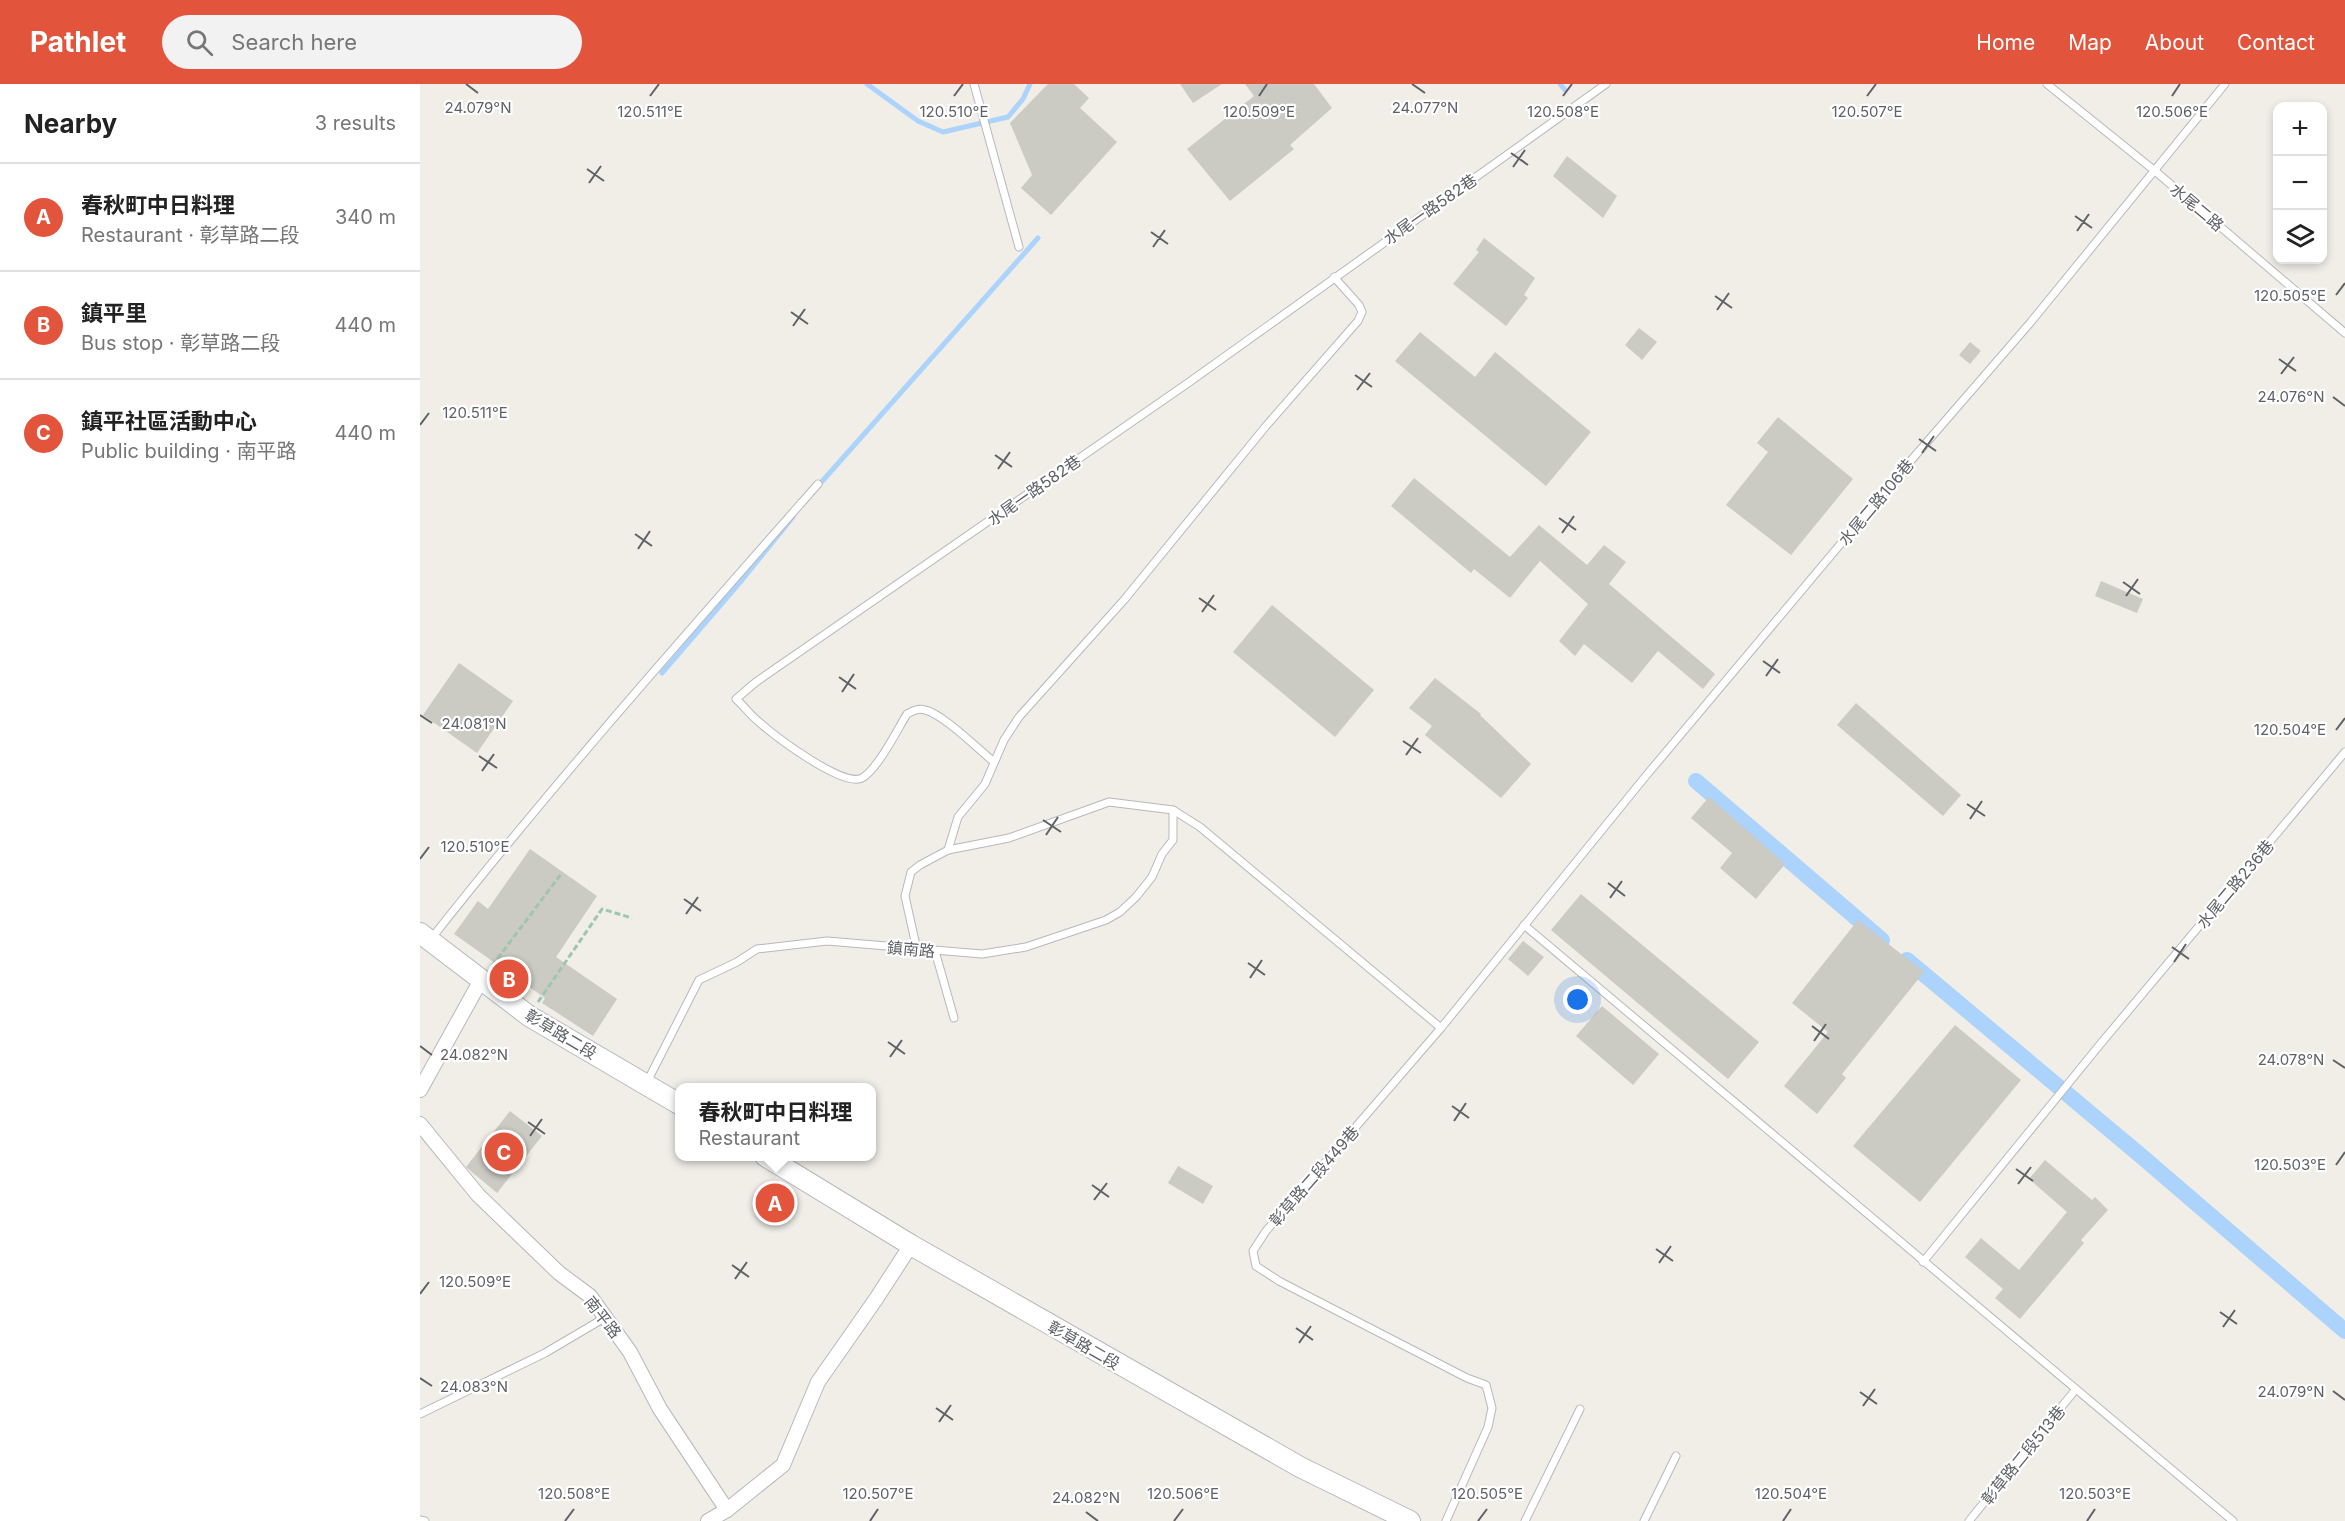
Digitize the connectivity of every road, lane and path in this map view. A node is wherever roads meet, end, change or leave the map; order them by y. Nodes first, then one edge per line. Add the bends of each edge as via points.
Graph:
1 (974, 84) edge
2 (1606, 84) edge
3 (2047, 84) edge
4 (2225, 84) edge
5 (2155, 171) junction
6 (1019, 247) dead end
7 (1334, 277) junction
8 (2345, 333) edge
9 (818, 484) dead end
10 (2345, 752) edge
11 (993, 762) junction
12 (1645, 777) joint
13 (1173, 810) junction
14 (948, 850) junction
15 (561, 874) dead end
16 (632, 918) dead end
17 (1524, 925) junction
18 (425, 937) edge
19 (917, 950) junction
20 (935, 951) junction
21 (481, 980) junction
22 (529, 1016) junction
23 (954, 1018) dead end
24 (1441, 1028) junction
25 (646, 1084) junction
26 (420, 1090) edge
27 (675, 1102) edge
28 (420, 1124) edge
29 (773, 1161) edge
30 (910, 1245) junction
31 (1923, 1262) junction
32 (606, 1317) junction
33 (2076, 1389) junction
34 (1580, 1410) dead end
35 (420, 1414) edge
36 (1676, 1456) dead end
37 (727, 1510) junction
38 (1391, 1516) edge
39 (420, 1520) edge
40 (425, 1521) edge
41 (708, 1521) edge
42 (1410, 1521) edge
43 (1446, 1521) edge
44 (1525, 1521) edge
45 (1644, 1521) edge
46 (1970, 1521) edge
47 (2233, 1521) edge

1 - 6 lane
2 - 7 lane, 水尾一路582巷
3 - 5 lane, 水尾二路
4 - 5 lane, 水尾二路106巷
5 - 8 lane, 水尾二路
5 - 12 lane, 水尾二路106巷
7 - 11 lane via 1359,305 1362,312 1358,321 1266,426 1124,600 1019,717
7 - 11 lane, 水尾一路582巷 via 736,699 758,722 842,778 860,779 870,772 907,714 915,710 939,716
9 - 18 lane
10 - 31 lane, 水尾二路236巷
11 - 14 lane via 985,784 958,817
12 - 17 lane, 彰草路二段449巷
13 - 14 lane via 1109,802 1010,838
13 - 20 lane, 鎮南路 via 1173,840 1152,877 1120,912 1026,947 982,954
13 - 24 lane via 1200,827
14 - 19 lane via 911,872 905,896
15 - 21 path
16 - 22 path via 602,909
17 - 24 lane, 彰草路二段449巷
17 - 31 lane
18 - 21 street, 彰草路二段
19 - 20 lane, 鎮南路
19 - 25 lane, 鎮南路 via 827,941 757,949 699,980
20 - 23 lane
21 - 22 street, 彰草路二段
21 - 26 street
22 - 25 street, 彰草路二段
24 - 43 lane, 彰草路二段449巷 via 1253,1251 1256,1266 1279,1281 1486,1385 1492,1408 1488,1427
25 - 27 street, 彰草路二段
28 - 32 street, 南平路 via 478,1195 559,1273 590,1296
29 - 30 street, 彰草路二段
30 - 37 street via 818,1382 783,1465
30 - 38 street, 彰草路二段
31 - 33 lane
32 - 35 lane via 544,1353
32 - 37 street, 南平路 via 660,1409
33 - 46 lane, 彰草路二段513巷
33 - 47 lane
34 - 44 lane
36 - 45 lane
37 - 41 street
38 - 42 street, 彰草路二段
39 - 40 lane

